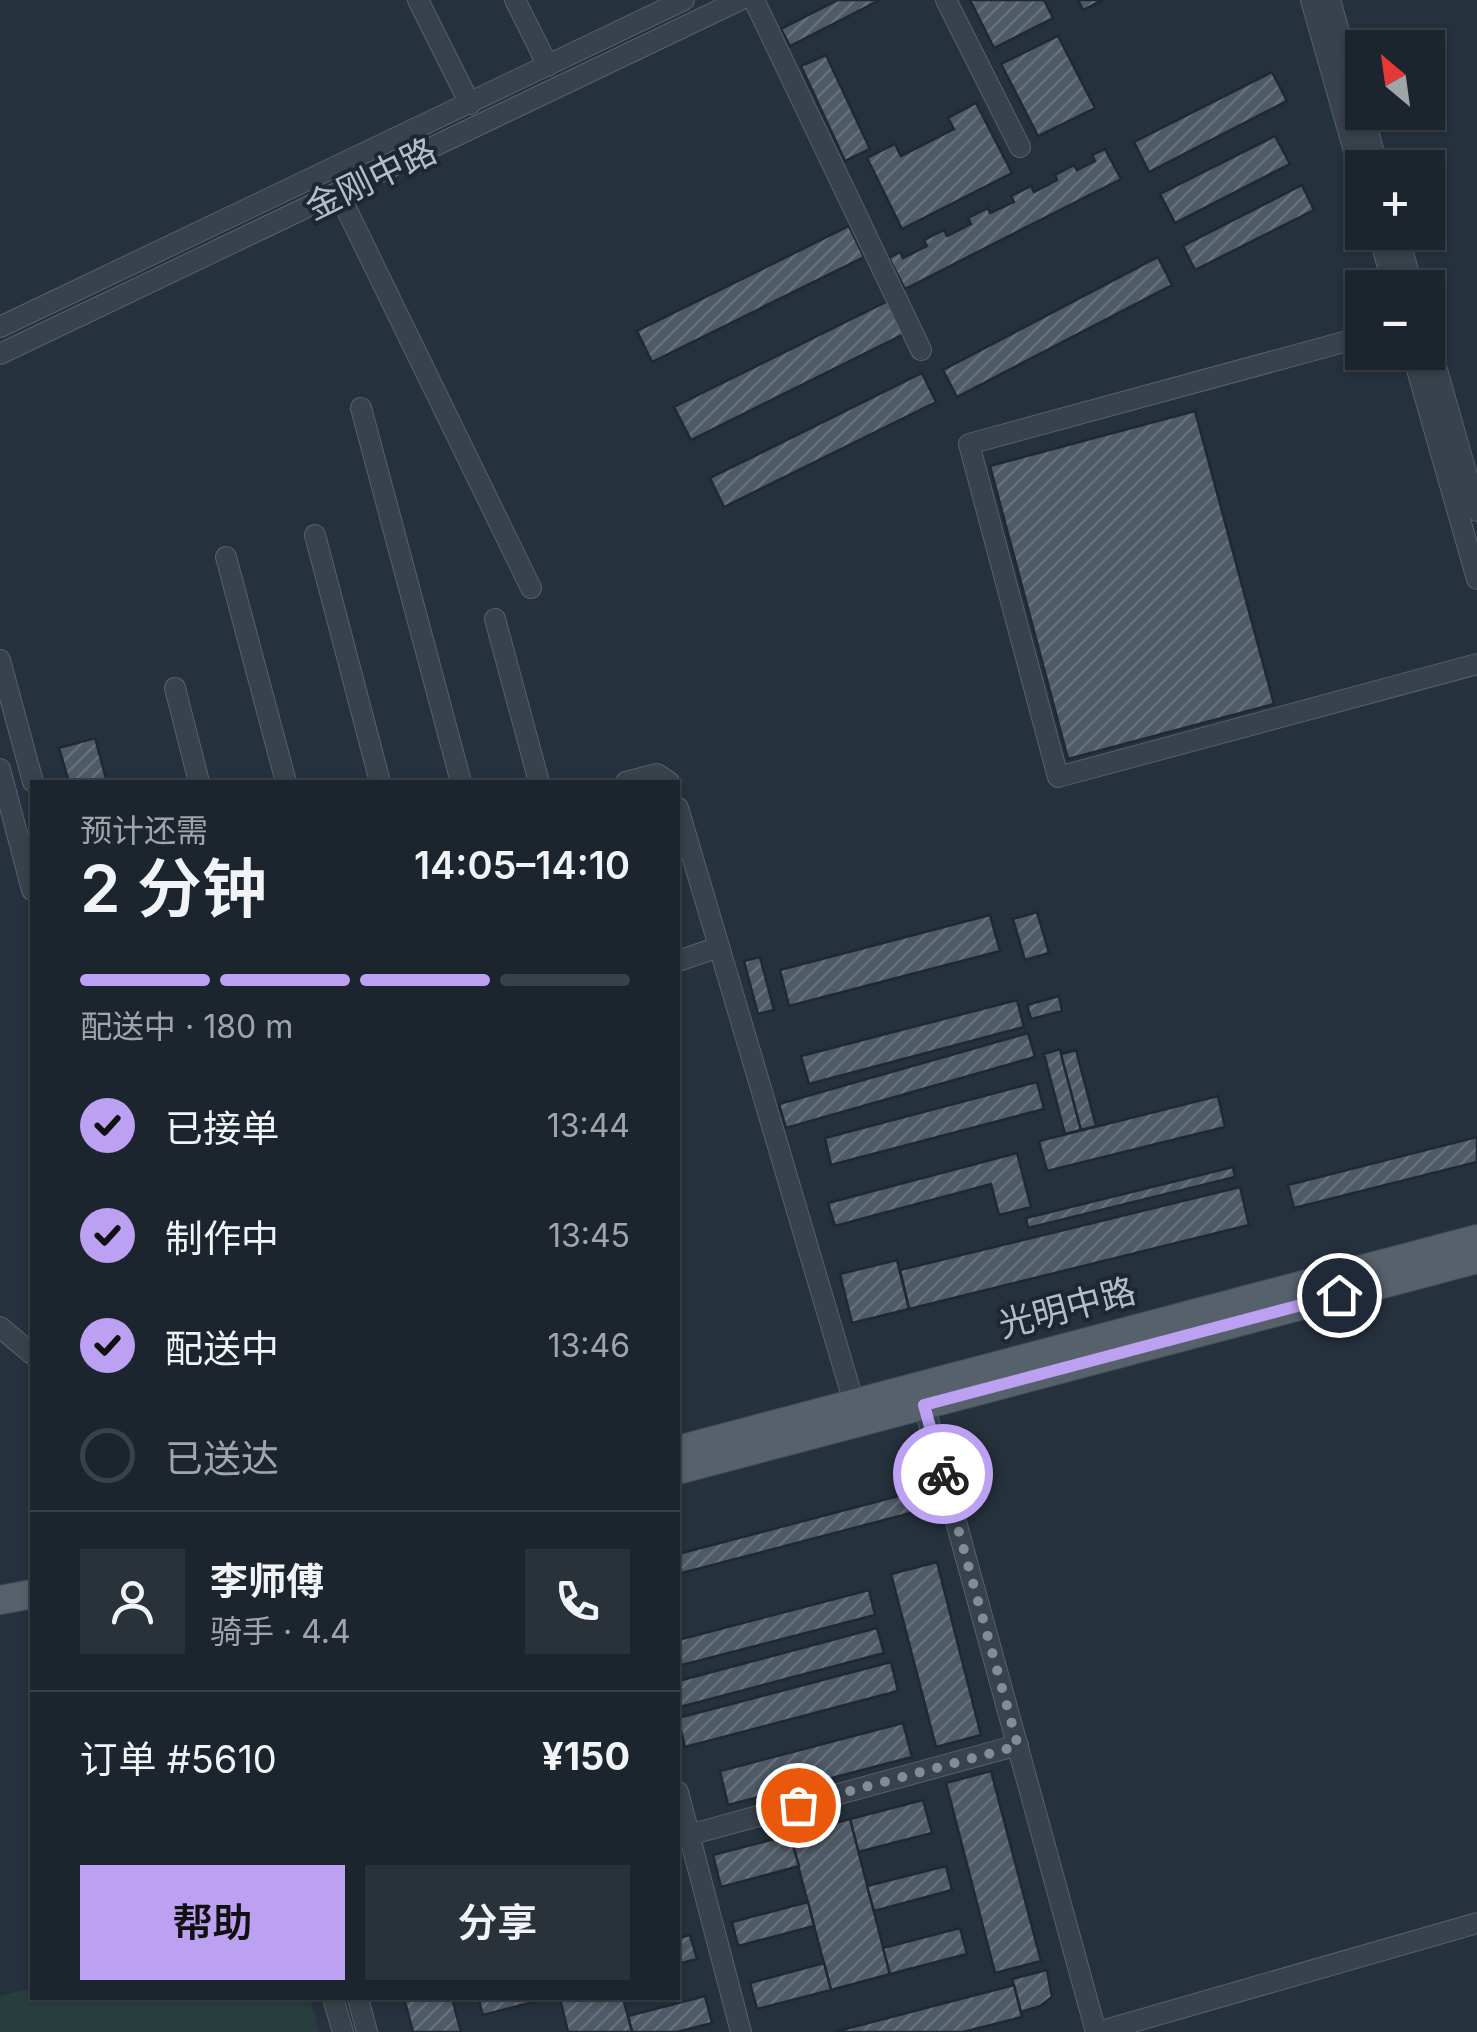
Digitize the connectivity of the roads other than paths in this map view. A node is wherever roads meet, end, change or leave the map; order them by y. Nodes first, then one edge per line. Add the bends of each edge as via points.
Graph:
1 (418, 0) edge
2 (516, 0) edge
3 (684, 0) edge
4 (740, 0) edge
5 (754, 0) edge
6 (946, 0) edge
7 (1311, 0) edge
8 (1330, 0) edge
9 (1345, 51) edge
10 (548, 66) junction
11 (470, 104) junction
12 (1020, 147) dead end
13 (1354, 150) edge
14 (339, 194) junction
15 (0, 327) edge
16 (1345, 342) edge
17 (921, 350) dead end
18 (0, 354) edge
19 (1417, 370) edge
20 (1437, 370) edge
21 (361, 408) dead end
22 (1477, 511) edge
23 (314, 535) dead end
24 (226, 557) dead end
25 (1477, 579) edge
26 (531, 588) dead end
27 (495, 619) dead end
28 (0, 660) edge
29 (1477, 664) edge
30 (174, 688) dead end
31 (0, 770) edge
32 (32, 780) edge
33 (198, 780) edge
34 (285, 780) edge
35 (379, 780) edge
36 (460, 780) edge
37 (538, 780) edge
38 (634, 780) edge
39 (666, 780) edge
40 (680, 815) edge
41 (6, 819) edge
42 (30, 885) edge
43 (718, 946) junction
44 (680, 959) edge
45 (1477, 1239) edge
46 (1477, 1259) edge
47 (0, 1327) edge
48 (30, 1352) edge
49 (854, 1403) junction
50 (924, 1405) junction
51 (680, 1449) edge
52 (680, 1469) edge
53 (30, 1594) edge
54 (0, 1600) edge
55 (1018, 1746) junction
56 (680, 1810) edge
57 (683, 1837) edge
58 (1477, 1923) edge
59 (334, 2000) edge
60 (358, 2000) edge
61 (343, 2032) edge
62 (366, 2032) edge
63 (740, 2032) edge
64 (1097, 2032) edge

1 - 11 street
2 - 10 street
3 - 10 street, 金刚中路
4 - 14 street, 金刚中路
5 - 17 street
6 - 12 street
7 - 13 street
8 - 9 street
10 - 11 street, 金刚中路
11 - 15 street, 金刚中路
14 - 18 street, 金刚中路
14 - 26 street
16 - 29 street via 969,444 1058,777
19 - 25 street
20 - 22 street
21 - 36 street
23 - 35 street
24 - 34 street
27 - 37 street
28 - 32 street
30 - 33 street
31 - 41 street
38 - 39 street via 657,774
40 - 43 street
41 - 42 street
43 - 44 street
43 - 49 street
45 - 49 main road, 光明中路
46 - 50 main road, 光明中路
47 - 48 street
49 - 51 main road, 光明中路
50 - 52 main road, 光明中路
50 - 55 street
53 - 54 main road
55 - 57 street
55 - 64 street
56 - 57 street
57 - 63 street
58 - 64 street
59 - 61 street
60 - 62 street

